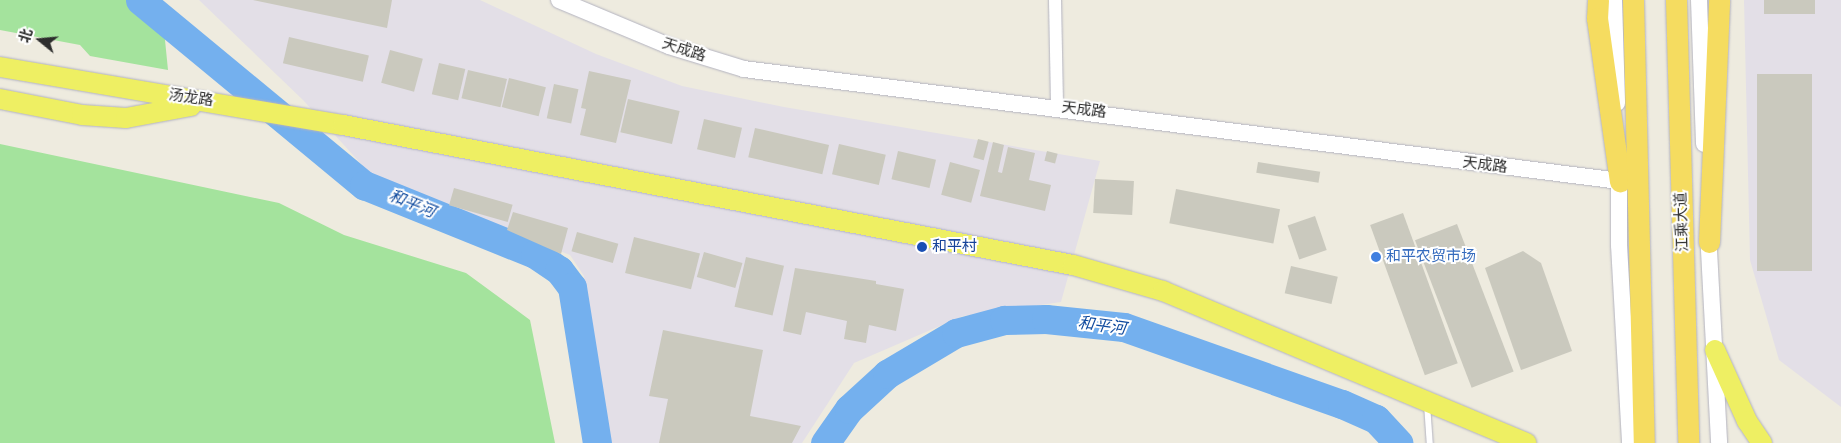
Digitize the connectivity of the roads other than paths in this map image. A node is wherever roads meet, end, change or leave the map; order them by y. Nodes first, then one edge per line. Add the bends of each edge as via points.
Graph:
1 (559, 0) edge
2 (1055, 0) edge
3 (1614, 0) edge
4 (1633, 0) edge
5 (1676, 0) edge
6 (1699, 0) edge
7 (1597, 9) edge
8 (1719, 9) edge
9 (0, 67) edge
10 (0, 99) edge
11 (220, 102) junction
12 (1058, 107) junction
13 (1620, 181) junction
14 (1709, 242) junction
15 (1715, 350) junction
16 (1427, 403) junction
17 (1430, 443) edge
18 (1527, 443) edge
19 (1630, 443) edge
20 (1644, 443) edge
21 (1688, 443) edge
22 (1719, 443) edge
23 (1762, 443) edge

1 - 12 street, 天成路 via 669,46 744,69
2 - 12 street
3 - 13 street
4 - 20 highway
5 - 21 highway, 江乘大道
6 - 14 street
7 - 13 highway
8 - 14 highway
9 - 11 main road, 汤龙路 via 109,87
10 - 11 main road, 汤龙路 via 82,115 126,118
11 - 16 main road via 791,209 1100,272 1163,291 1337,361
12 - 13 street, 天成路
13 - 19 street via 1619,246
14 - 15 street
15 - 22 street
15 - 23 main road via 1747,421
16 - 17 lane
16 - 18 main road

